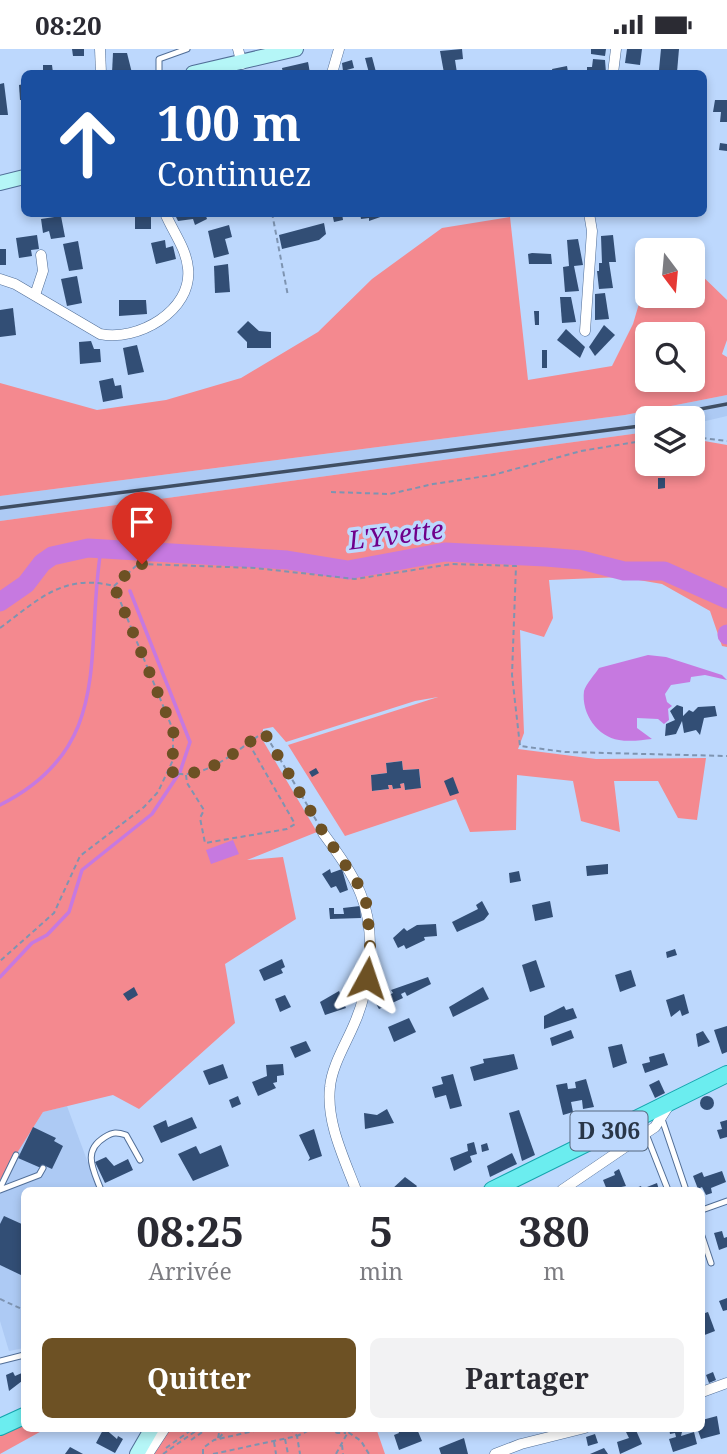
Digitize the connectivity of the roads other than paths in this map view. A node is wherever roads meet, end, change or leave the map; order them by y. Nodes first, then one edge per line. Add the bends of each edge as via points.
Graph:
1 (100, 49) edge
2 (187, 49) edge
3 (238, 49) edge
4 (296, 49) edge
5 (339, 49) edge
6 (616, 49) edge
7 (243, 64) junction
8 (101, 70) edge
9 (159, 70) edge
10 (210, 70) edge
11 (333, 70) edge
12 (613, 70) edge
13 (21, 178) edge
14 (0, 183) edge
15 (167, 217) edge
16 (590, 217) edge
17 (41, 255) dead end
18 (0, 279) edge
19 (35, 295) junction
20 (585, 331) dead end
21 (323, 832) road end
22 (727, 1074) edge
23 (671, 1101) junction
24 (662, 1119) junction
25 (612, 1130) junction
26 (641, 1136) junction
27 (16, 1155) dead end
28 (140, 1160) dead end
29 (43, 1168) dead end
30 (100, 1187) edge
31 (355, 1187) edge
32 (498, 1187) edge
33 (566, 1187) edge
34 (666, 1187) edge
35 (685, 1187) edge
36 (0, 1189) edge
37 (727, 1201) edge
38 (705, 1209) edge
39 (705, 1244) edge
40 (712, 1263) dead end
41 (21, 1356) edge
42 (0, 1361) edge
43 (727, 1383) edge
44 (705, 1391) edge
45 (21, 1417) edge
46 (0, 1427) edge
47 (150, 1432) edge
48 (162, 1432) edge
49 (569, 1432) edge
50 (137, 1454) edge
51 (148, 1454) edge
52 (495, 1454) edge

1 - 8 street
2 - 9 lane via 159,59
3 - 7 street
4 - 7 street
5 - 11 street
6 - 12 street
7 - 10 street
13 - 14 street
15 - 19 street via 184,248 189,270 186,287 172,309 141,331 116,337 100,334
16 - 20 street
17 - 19 street via 43,271
18 - 19 street
21 - 31 street via 357,882 370,924 363,999 330,1083 329,1099
22 - 23 main road, D 306
23 - 24 street
23 - 25 main road, D 306
24 - 26 street
24 - 35 lane
25 - 26 street
25 - 32 main road, D 306
26 - 33 street
26 - 34 lane
27 - 36 lane
28 - 30 lane via 126,1135 111,1133 99,1141 90,1150 90,1161
29 - 36 lane via 39,1175
37 - 38 lane
39 - 40 lane
41 - 42 lane
43 - 44 street
45 - 46 main road
47 - 50 street
48 - 51 street
49 - 52 street

